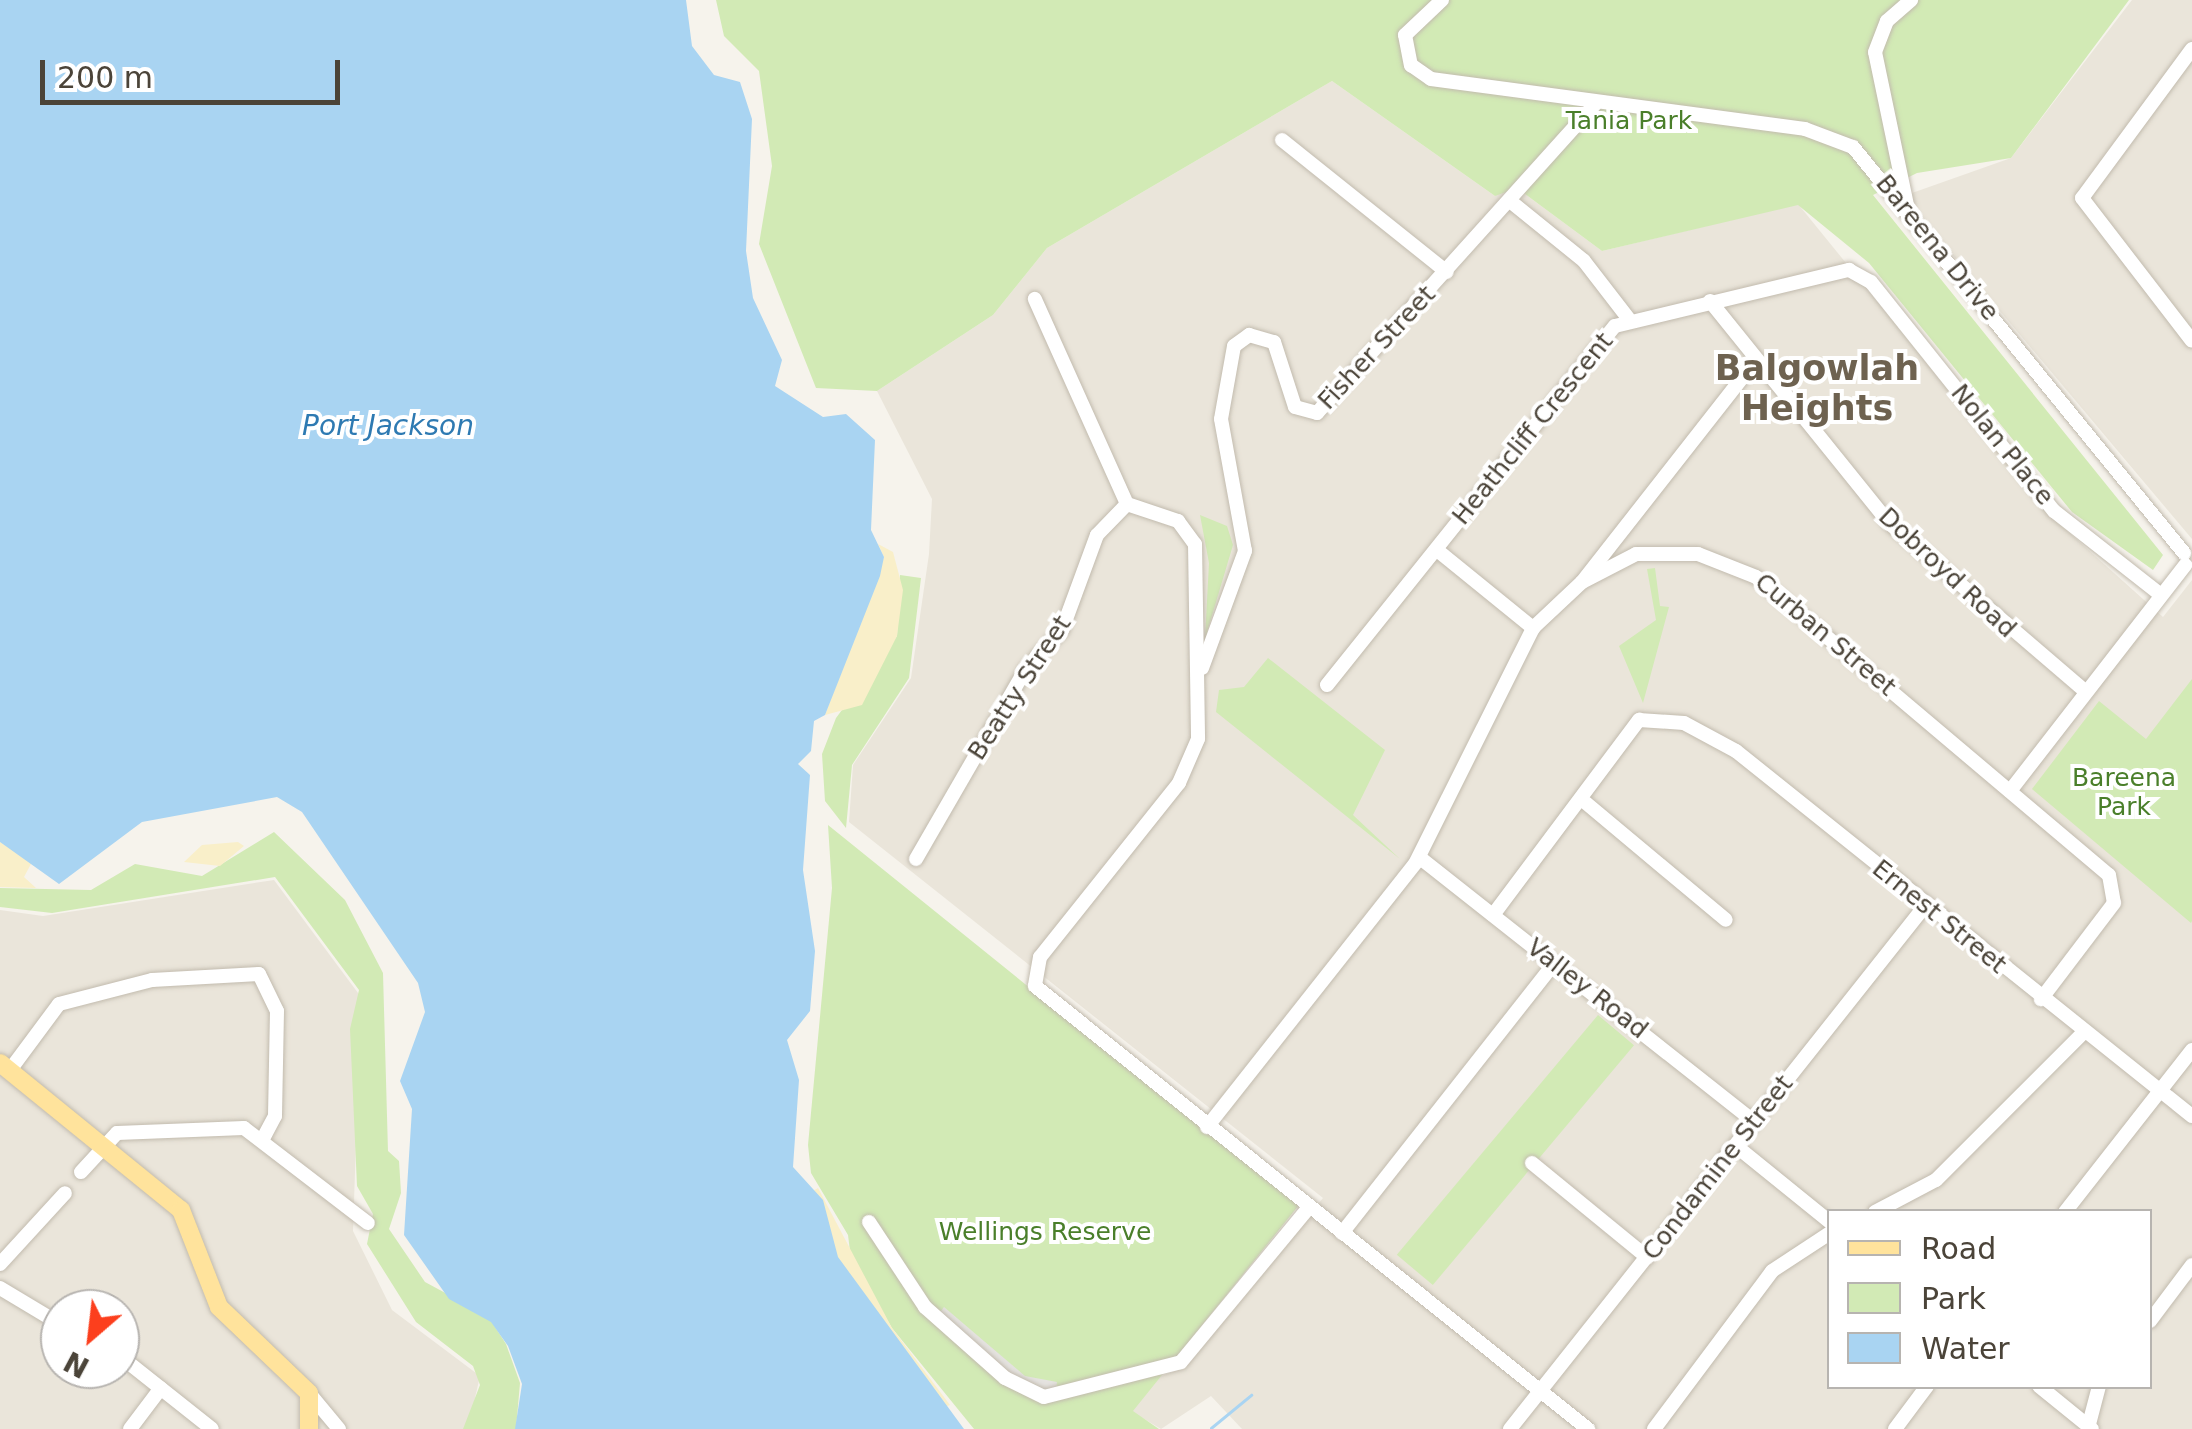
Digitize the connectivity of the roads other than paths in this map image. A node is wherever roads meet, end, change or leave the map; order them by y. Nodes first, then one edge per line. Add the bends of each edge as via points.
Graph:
1 (1442, 0) edge
2 (1911, 0) edge
3 (2192, 50) edge
4 (1597, 102) junction
5 (1282, 140) dead end
6 (1896, 168) junction
7 (1881, 178) junction
8 (1510, 201) junction
9 (1908, 211) junction
10 (1446, 272) junction
11 (1806, 278) joint
12 (1036, 299) dead end
13 (1710, 301) junction
14 (1628, 318) junction
15 (2192, 340) edge
16 (1756, 360) junction
17 (1126, 504) junction
18 (1622, 528) junction
19 (1436, 550) junction
20 (1636, 554) junction
21 (2188, 559) edge
22 (1582, 582) junction
23 (2160, 595) junction
24 (1533, 628) junction
25 (1200, 673) junction
26 (1326, 685) dead end
27 (2085, 692) junction
28 (2010, 791) junction
29 (1586, 803) junction
30 (1418, 858) junction
31 (916, 859) dead end
32 (1925, 906) junction
33 (1493, 915) junction
34 (1726, 920) dead end
35 (1554, 964) junction
36 (2042, 999) junction
37 (2083, 1033) junction
38 (2192, 1050) edge
39 (5, 1066) edge
40 (2160, 1091) junction
41 (2192, 1116) edge
42 (1754, 1122) junction
43 (1207, 1127) junction
44 (262, 1140) junction
45 (104, 1144) junction
46 (1736, 1146) junction
47 (1532, 1164) dead end
48 (82, 1172) dead end
49 (65, 1193) dead end
50 (1309, 1207) junction
51 (1881, 1209) edge
52 (2066, 1209) edge
53 (1827, 1220) edge
54 (868, 1222) dead end
55 (368, 1223) dead end
56 (1342, 1233) junction
57 (1827, 1235) edge
58 (1648, 1257) junction
59 (0, 1264) edge
60 (2192, 1264) edge
61 (0, 1288) edge
62 (40, 1312) edge
63 (2152, 1318) edge
64 (140, 1372) edge
65 (161, 1388) junction
66 (1926, 1389) edge
67 (2042, 1389) edge
68 (2099, 1389) edge
69 (1540, 1391) junction
70 (309, 1392) junction
71 (2089, 1428) edge
72 (130, 1429) edge
73 (212, 1429) edge
74 (309, 1429) edge
75 (339, 1429) edge
76 (1510, 1429) edge
77 (1588, 1429) edge
78 (1654, 1429) edge
79 (1895, 1429) edge

1 - 4 street, Bareena Drive via 1405,34 1407,58 1424,76
2 - 6 street via 1876,45
3 - 15 street via 2082,198
4 - 7 street, Bareena Drive via 1818,131 1853,147
4 - 8 street, Fisher Street
5 - 10 street
6 - 7 street via 1892,180
6 - 9 street
7 - 9 street, Bareena Drive
8 - 10 street, Fisher Street
8 - 14 street via 1584,262
9 - 21 street, Bareena Drive
10 - 25 street, Fisher Street via 1314,415 1295,407 1274,342 1249,335 1230,351 1221,420 1246,551
11 - 13 street, Heathcliff Crescent
11 - 23 street, Nolan Place via 1849,270 1868,278 2054,511
12 - 17 street
13 - 14 street, Heathcliff Crescent
13 - 16 street, Dobroyd Road
14 - 19 street, Heathcliff Crescent
16 - 18 street
16 - 27 street, Dobroyd Road via 1889,522
17 - 25 street via 1178,521 1195,544
17 - 31 street, Beatty Street via 1097,535 1062,630 1019,680
18 - 20 street
18 - 22 street
19 - 24 street
19 - 26 street, Heathcliff Crescent
20 - 22 street, Curban Street
20 - 28 street, Curban Street via 1698,554 1756,576
21 - 23 street
22 - 24 street, Curban Street
23 - 27 street
24 - 30 street, Curban Street
25 - 43 street via 1198,739 1186,772 1033,974 1042,996
27 - 28 street
28 - 36 street, Curban Street via 2116,887 2114,903
29 - 32 street, Ernest Street via 1640,720 1684,723 1736,751
29 - 33 street
29 - 34 street
30 - 33 street, Valley Road
30 - 43 street, Curban Street
32 - 36 street, Ernest Street
32 - 42 street, Condamine Street
33 - 35 street, Valley Road
35 - 42 street, Valley Road
35 - 56 street
36 - 37 street, Ernest Street
37 - 40 street, Ernest Street
37 - 51 street via 1936,1180
38 - 40 street
39 - 44 street via 58,1004 152,980 259,974 277,1012 274,1116
39 - 45 main road
40 - 41 street, Ernest Street
40 - 52 street
42 - 46 street, Condamine Street
43 - 50 street
44 - 45 street via 222,1128 118,1133
44 - 55 street
45 - 48 street
45 - 70 main road via 175,1203 219,1307
46 - 53 street
46 - 58 street, Condamine Street
47 - 58 street
49 - 59 street
50 - 54 street via 1181,1362 1044,1397 1005,1378 932,1314
50 - 56 street
56 - 69 street
57 - 78 street via 1772,1271
58 - 69 street, Condamine Street
60 - 63 street
61 - 62 street
64 - 65 street
65 - 72 street
65 - 73 street
66 - 79 street
67 - 71 street
68 - 71 street
69 - 76 street, Condamine Street
69 - 77 street
70 - 74 main road
70 - 75 street

